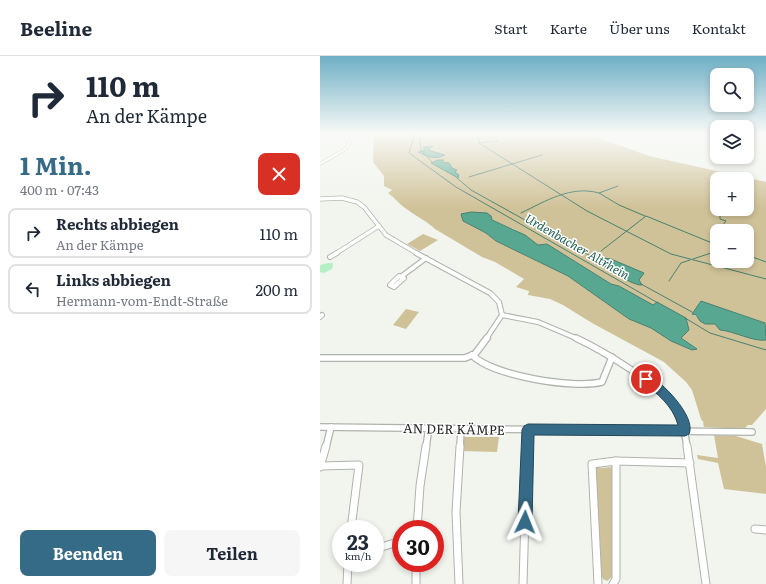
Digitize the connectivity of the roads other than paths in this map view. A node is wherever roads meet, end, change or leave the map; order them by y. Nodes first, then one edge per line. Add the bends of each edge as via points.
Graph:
1 (329, 159) edge
2 (320, 164) edge
3 (321, 200) edge
4 (379, 226) junction
5 (330, 257) dead end
6 (426, 258) junction
7 (402, 276) dead end
8 (502, 315) junction
9 (472, 355) junction
10 (612, 357) junction
11 (320, 358) edge
12 (320, 427) edge
13 (331, 427) junction
14 (429, 428) junction
15 (461, 429) junction
16 (528, 430) junction
17 (685, 430) junction
18 (752, 432) dead end
19 (616, 461) junction
20 (690, 463) junction
21 (320, 467) edge
22 (352, 520) edge
23 (418, 520) edge
24 (755, 529) dead end
25 (766, 530) edge
26 (348, 572) edge
27 (416, 572) edge
28 (347, 584) edge
29 (416, 584) edge
30 (459, 584) edge
31 (523, 584) edge
32 (598, 584) edge
33 (612, 584) edge
34 (706, 584) edge

1 - 2 street
3 - 4 street via 342,198 358,202
4 - 5 street
4 - 6 street via 386,235
6 - 7 street
6 - 8 street via 490,293 498,302
8 - 9 street via 479,350
8 - 10 street via 576,338
9 - 10 street via 495,368 573,384 602,382
9 - 11 street via 460,358
10 - 17 street via 663,391
12 - 13 street, AN DER KÄMPE
13 - 14 street, AN DER KÄMPE
13 - 21 street
14 - 15 street, AN DER KÄMPE
14 - 23 street
15 - 16 street, AN DER KÄMPE
15 - 30 street via 456,512
16 - 17 street, AN DER KÄMPE
16 - 31 street
17 - 18 street, AN DER KÄMPE
17 - 20 street
19 - 20 street
19 - 32 street via 592,464
19 - 33 street via 616,580
20 - 34 street
21 - 22 street via 359,465
24 - 25 street
26 - 28 street
27 - 29 street

